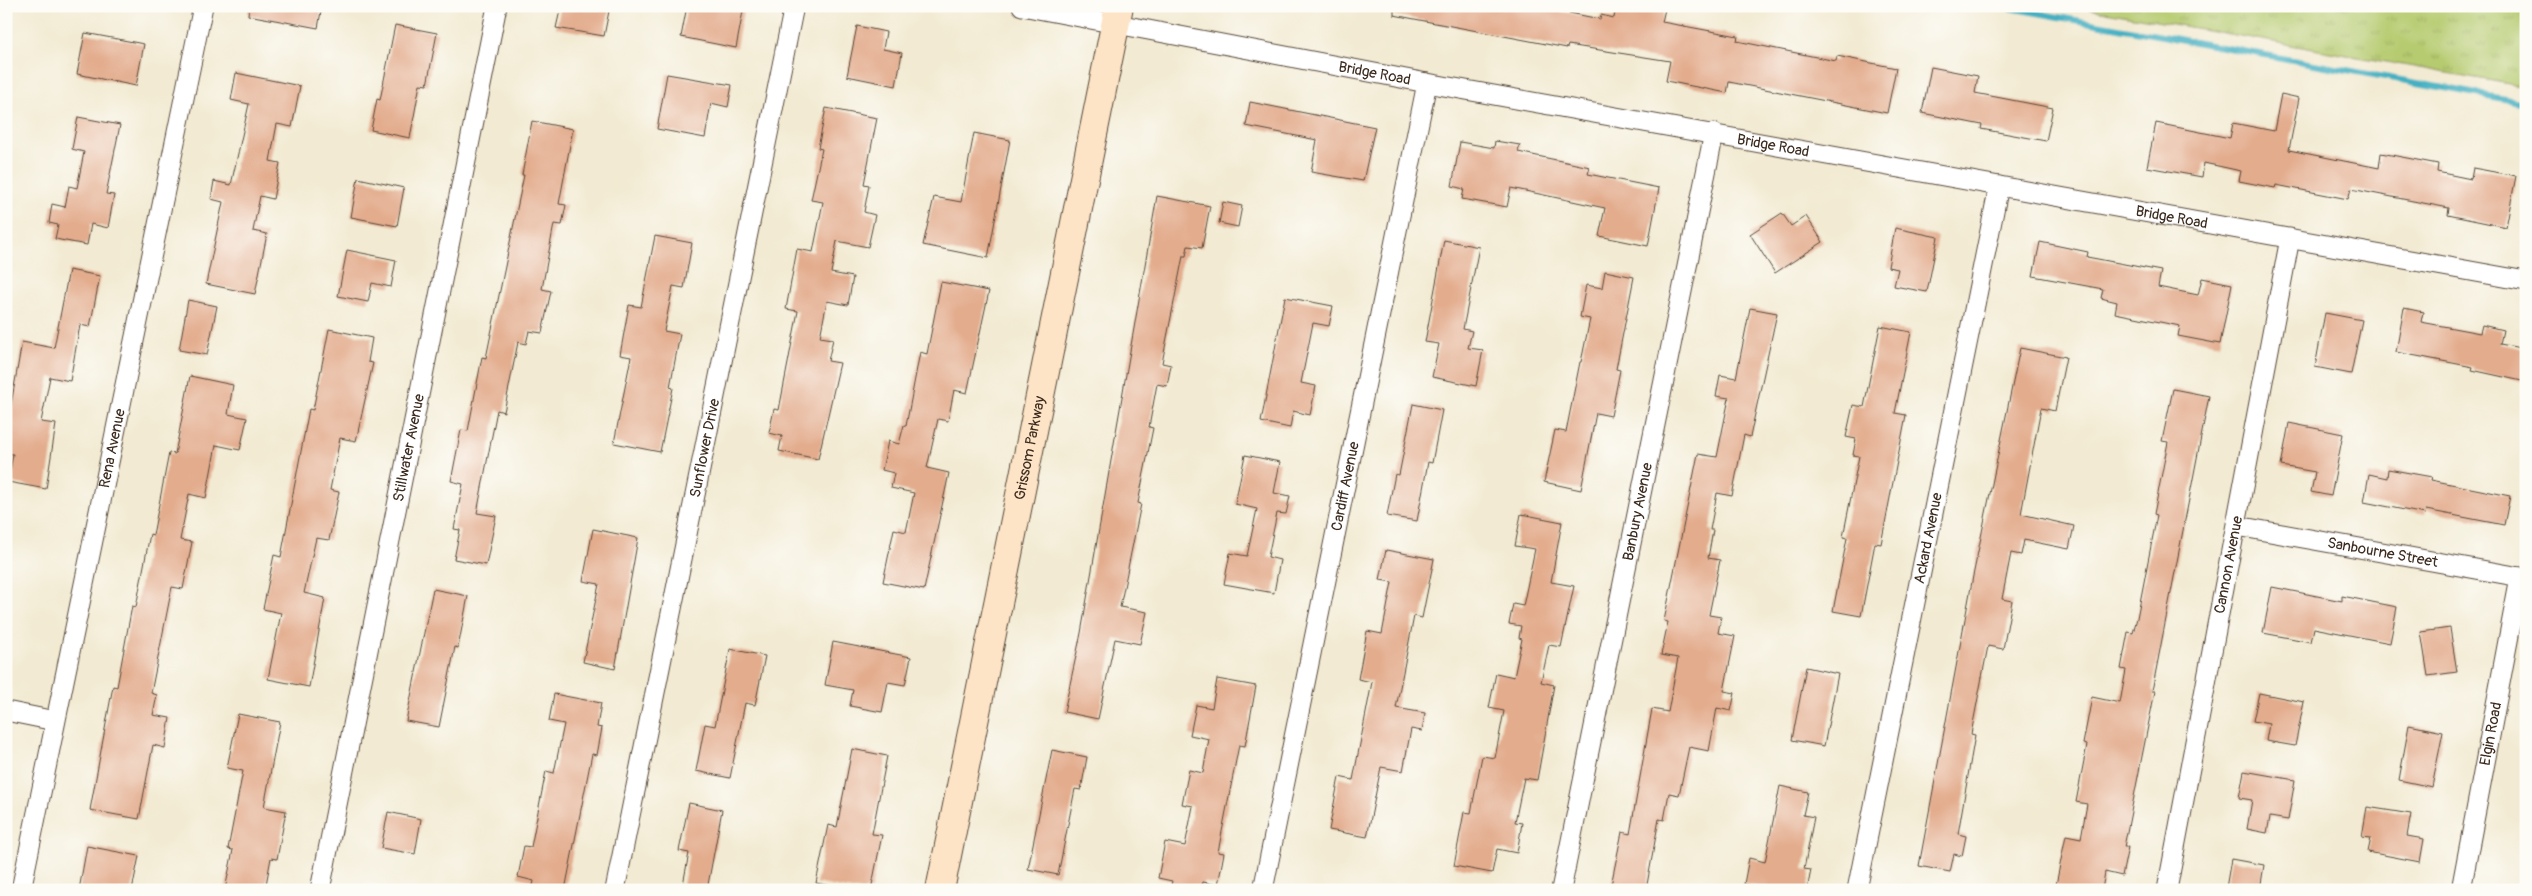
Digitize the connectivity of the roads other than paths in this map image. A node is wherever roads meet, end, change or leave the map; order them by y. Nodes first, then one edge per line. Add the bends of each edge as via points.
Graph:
1 (203, 6) edge
2 (497, 6) edge
3 (794, 6) edge
4 (1022, 6) edge
5 (1117, 15) edge
6 (1427, 83) junction
7 (1714, 133) junction
8 (1999, 186) junction
9 (2290, 238) junction
10 (2526, 281) edge
11 (2238, 526) junction
12 (2523, 578) edge
13 (6, 711) edge
14 (56, 721) junction
15 (21, 890) edge
16 (320, 890) edge
17 (615, 890) edge
18 (940, 890) edge
19 (1263, 890) edge
20 (1561, 890) edge
21 (1857, 890) edge
22 (2167, 890) edge
23 (2461, 890) edge

1 - 14 street, Rena Avenue
2 - 16 street, Stillwater Avenue
3 - 17 street, Sunflower Drive
4 - 5 street, Bridge Road
5 - 6 street, Bridge Road
5 - 18 main road, Grissom Parkway
6 - 7 street, Bridge Road
6 - 19 street, Cardiff Avenue
7 - 8 street, Bridge Road
7 - 20 street, Banbury Avenue
8 - 9 street, Bridge Road
8 - 21 street, Ackard Avenue
9 - 10 street, Bridge Road
9 - 11 street, Cannon Avenue
11 - 12 street, Sanbourne Street
11 - 22 street, Cannon Avenue
12 - 23 street, Elgin Road
13 - 14 street
14 - 15 street, Rena Avenue

